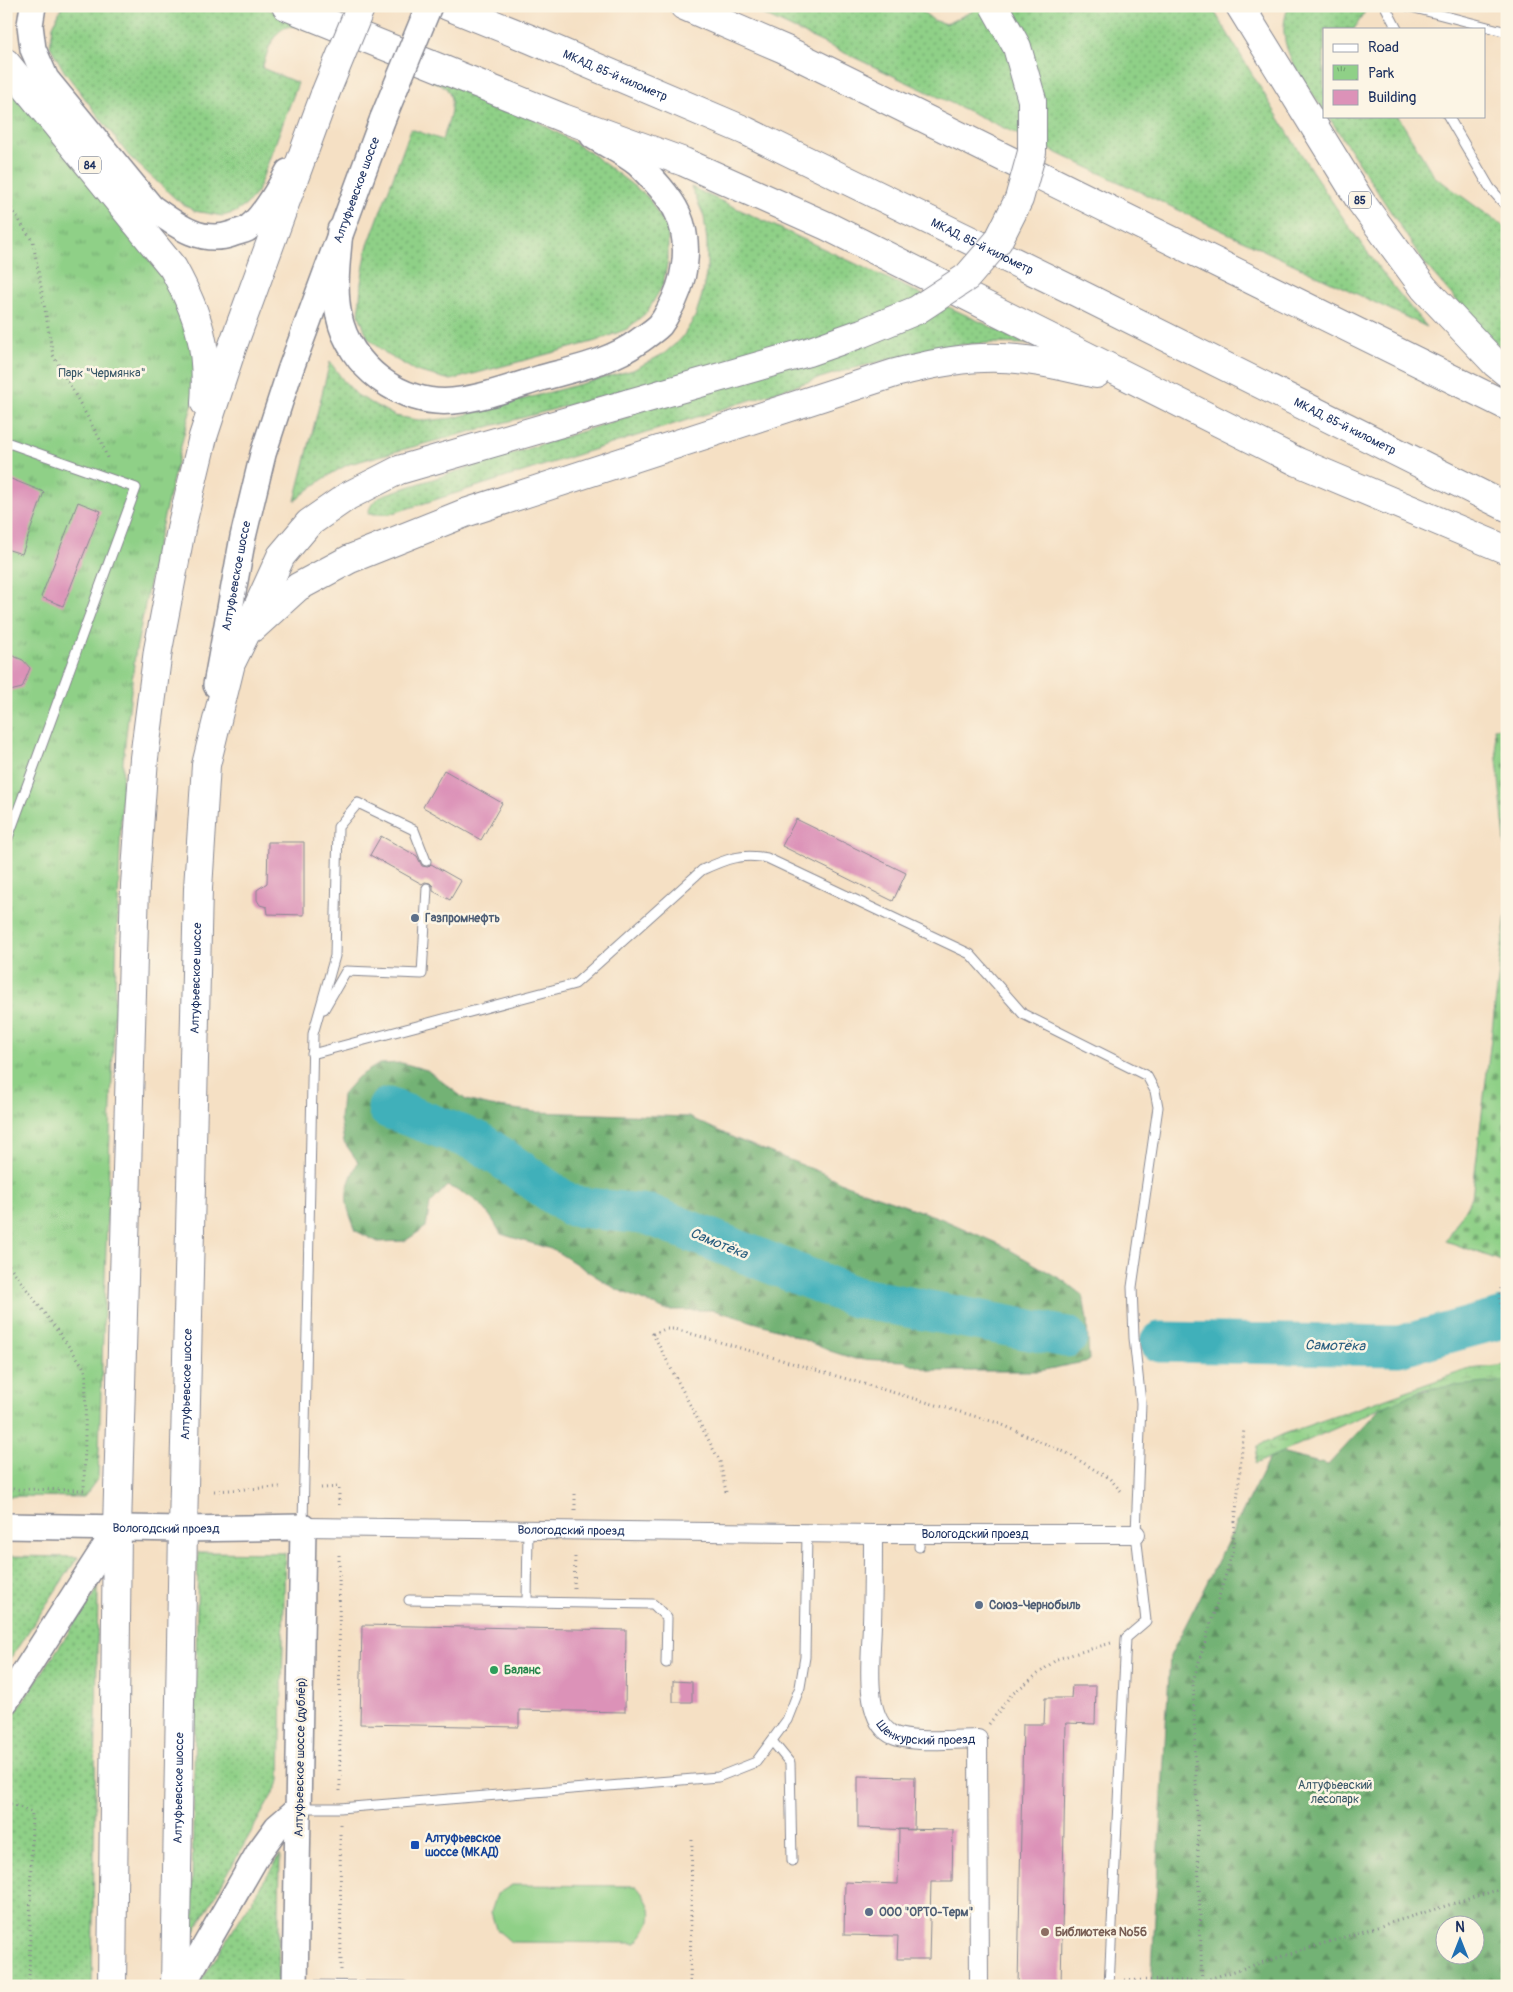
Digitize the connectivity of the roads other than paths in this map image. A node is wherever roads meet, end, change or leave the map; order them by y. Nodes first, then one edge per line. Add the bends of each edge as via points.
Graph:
1 (33, 6) edge
2 (286, 6) edge
3 (361, 6) edge
4 (429, 6) edge
5 (448, 6) edge
6 (684, 6) edge
7 (994, 6) edge
8 (1240, 6) edge
9 (1385, 6) edge
10 (1407, 6) edge
11 (1397, 28) edge
12 (1507, 32) edge
13 (6, 63) edge
14 (563, 118) junction
15 (1449, 118) edge
16 (308, 140) junction
17 (1507, 207) edge
18 (340, 230) junction
19 (1507, 373) edge
20 (1179, 404) junction
21 (1507, 406) edge
22 (203, 437) junction
23 (6, 442) edge
24 (1507, 507) edge
25 (1507, 550) edge
26 (245, 636) junction
27 (206, 765) junction
28 (6, 843) edge
29 (426, 861) dead end
30 (427, 888) dead end
31 (316, 1022) junction
32 (312, 1054) junction
33 (6, 1526) edge
34 (303, 1527) junction
35 (117, 1528) junction
36 (183, 1529) junction
37 (528, 1530) junction
38 (807, 1533) junction
39 (873, 1534) junction
40 (1136, 1534) junction
41 (409, 1600) dead end
42 (527, 1602) junction
43 (666, 1663) dead end
44 (6, 1701) edge
45 (772, 1740) junction
46 (299, 1808) junction
47 (792, 1861) dead end
48 (1109, 1983) edge
49 (370, 1985) edge
50 (112, 1986) edge
51 (175, 1986) edge
52 (182, 1986) edge
53 (295, 1986) edge
54 (404, 1986) edge
55 (979, 1986) edge

1 - 16 street via 30,25 33,49 46,79 152,207 185,230 201,236 222,237 246,229 272,200
2 - 14 main road
3 - 16 main road, bridge
4 - 18 street, Алтуфьевское шоссе, bridge
5 - 24 main road, МКАД, 85-й километр via 746,131
6 - 21 main road via 784,49
7 - 26 main road, bridge via 1017,47 1032,100 1032,152 1020,199 998,241 967,277 917,310 808,352 399,470 348,496 309,523 281,556
8 - 19 main road, 85 via 1361,202 1424,288
9 - 11 lane
10 - 12 lane
13 - 22 main road, 84 via 173,268 190,299 202,337 207,379
14 - 18 street via 636,163 660,187 678,214 684,238 685,270 676,298 661,324 638,342 605,360 488,394 452,401 426,399 398,391 371,373 351,349 339,316 336,278
14 - 20 main road via 684,162 827,226
15 - 17 lane via 1490,188
16 - 22 main road
18 - 27 street, Алтуфьевское шоссе via 263,454 243,537 220,660
20 - 25 main road via 1298,462
20 - 26 main road via 1103,376 1058,364 1022,360 984,358 942,362 895,373 464,513 350,559 298,587
22 - 35 main road via 182,524 160,640 144,758 135,885
23 - 28 lane via 136,488
26 - 27 main road via 231,663
27 - 36 main road, Алтуфьевское шоссе via 198,888
29 - 31 lane via 414,830 358,803 338,827 336,956
30 - 31 lane via 422,974 346,971
31 - 32 lane
32 - 34 lane
32 - 40 lane via 575,984 702,870 727,859 750,855 767,858 970,954 1022,1014 1148,1076 1155,1091 1158,1107 1132,1287 1141,1403
33 - 35 street, Вологодский проезд
34 - 36 street, Вологодский проезд
34 - 37 street, Вологодский проезд
34 - 46 street, Алтуфьевское шоссе (дублёр)
35 - 36 street, Вологодский проезд
35 - 44 street
35 - 50 main road
36 - 51 main road, Алтуфьевское шоссе
37 - 38 street, Вологодский проезд
37 - 42 lane
38 - 39 street, Вологодский проезд
38 - 45 lane via 805,1657 800,1687 787,1720
39 - 40 street, Вологодский проезд via 920,1541
39 - 55 street, Шенкурский проезд via 869,1668 878,1720 888,1733 907,1740 978,1739
40 - 48 lane via 1146,1622 1126,1638
41 - 42 lane
42 - 43 lane via 653,1604 666,1618
45 - 46 lane via 756,1762 718,1777 340,1808
45 - 47 lane via 790,1763
46 - 52 street via 277,1827 259,1852
46 - 53 street, Алтуфьевское шоссе (дублёр)
49 - 53 lane
49 - 54 lane

